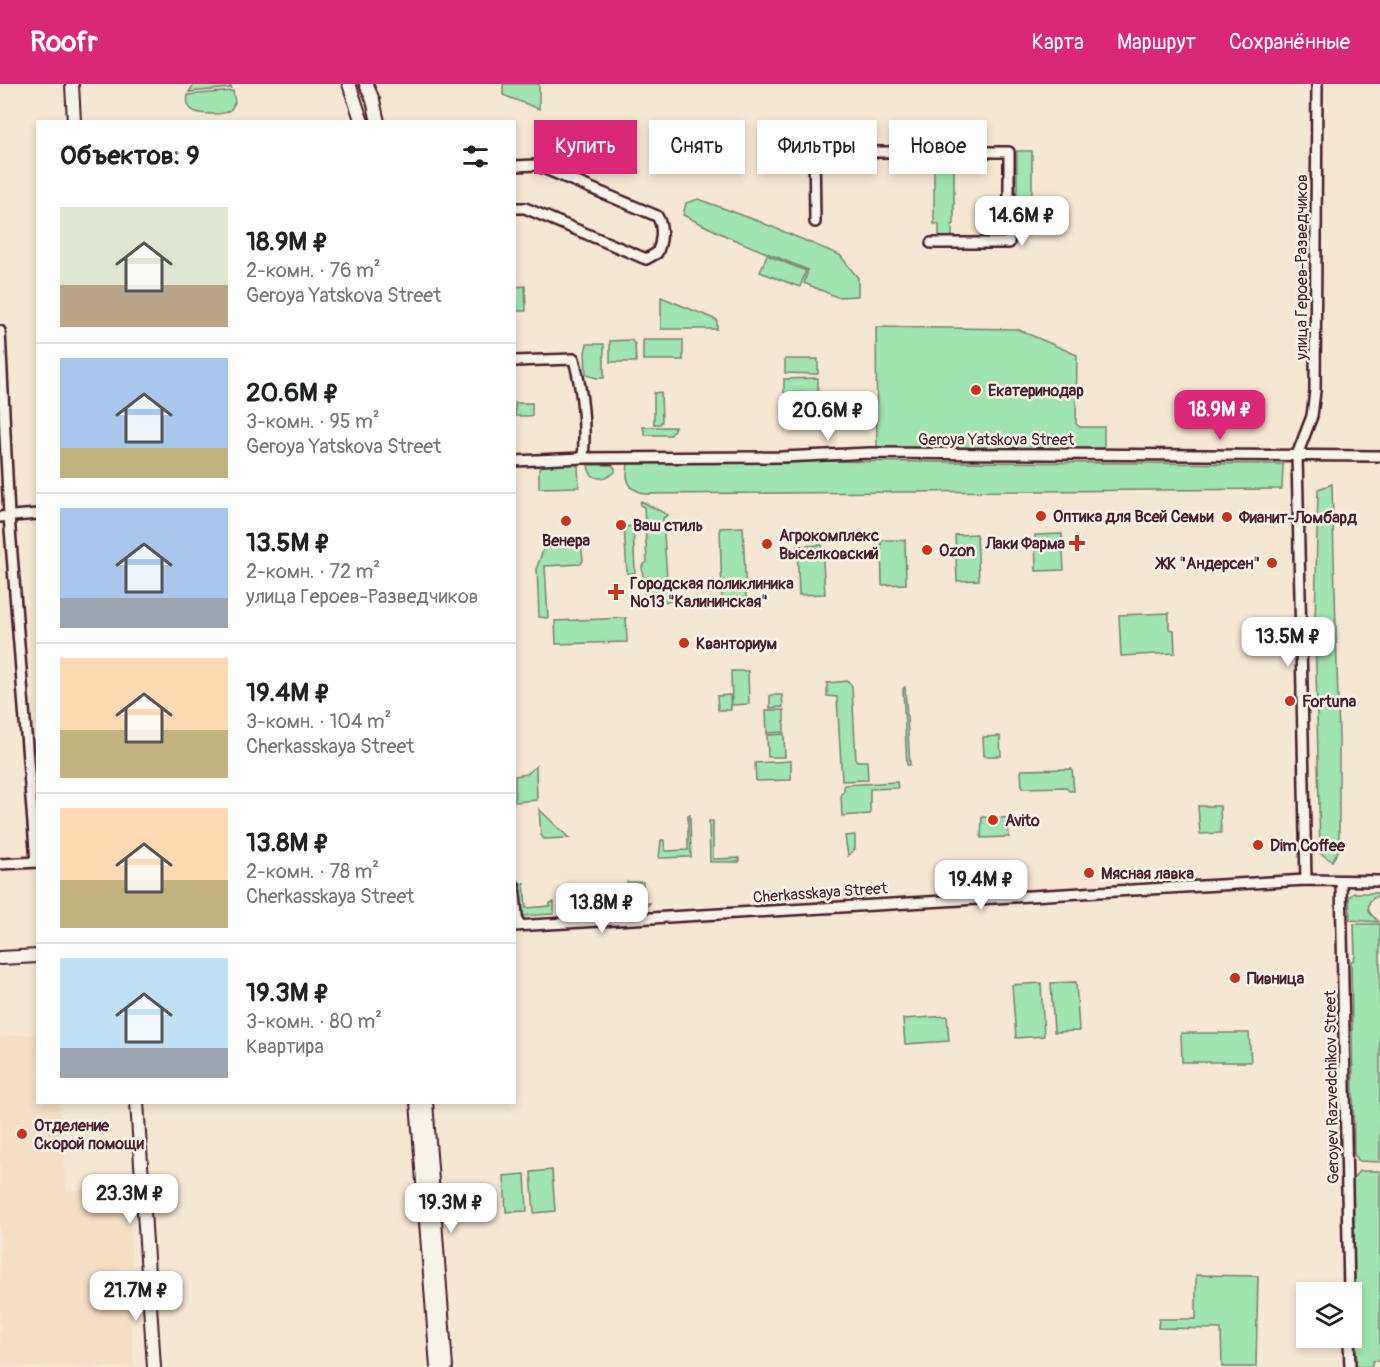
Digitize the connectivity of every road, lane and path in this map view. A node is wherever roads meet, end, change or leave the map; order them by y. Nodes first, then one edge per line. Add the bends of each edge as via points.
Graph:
1 (72, 84) edge
2 (349, 84) edge
3 (366, 84) edge
4 (1317, 84) edge
5 (74, 120) edge
6 (361, 120) edge
7 (378, 120) edge
8 (516, 166) edge
9 (516, 208) edge
10 (815, 222) dead end
11 (930, 243) dead end
12 (0, 331) edge
13 (516, 361) edge
14 (1297, 455) junction
15 (1380, 456) edge
16 (583, 458) junction
17 (516, 461) edge
18 (36, 514) edge
19 (4, 517) edge
20 (36, 852) edge
21 (36, 862) edge
22 (0, 864) edge
23 (1306, 880) junction
24 (1341, 881) junction
25 (1380, 881) edge
26 (516, 926) edge
27 (36, 956) edge
28 (0, 958) edge
29 (137, 1104) edge
30 (417, 1104) edge
31 (426, 1104) edge
32 (1349, 1282) edge
33 (1349, 1348) edge
34 (154, 1367) edge
35 (436, 1367) edge
36 (446, 1367) edge
37 (1350, 1367) edge

1 - 5 street
2 - 6 street
3 - 7 street
4 - 14 street, улица Героев-Разведчиков via 1315,391 1312,416
8 - 9 street via 536,165 657,216 662,226 660,247 657,254 646,259 525,208
10 - 11 street via 814,144 868,144 868,152 1009,152 1009,243
12 - 19 street
13 - 16 street via 574,358 580,383
14 - 15 street, Geroya Yatskova Street
14 - 16 street, Geroya Yatskova Street via 870,453
14 - 23 street, улица Героев-Разведчиков
16 - 17 street, Geroya Yatskova Street
18 - 19 street
19 - 20 street
21 - 22 street
23 - 24 street, Cherkasskaya Street
23 - 26 street, Cherkasskaya Street
24 - 25 street, Cherkasskaya Street
24 - 32 street, Geroyev Razvedchikov Street
27 - 28 street
29 - 34 street
30 - 35 street
31 - 36 street
33 - 37 street

